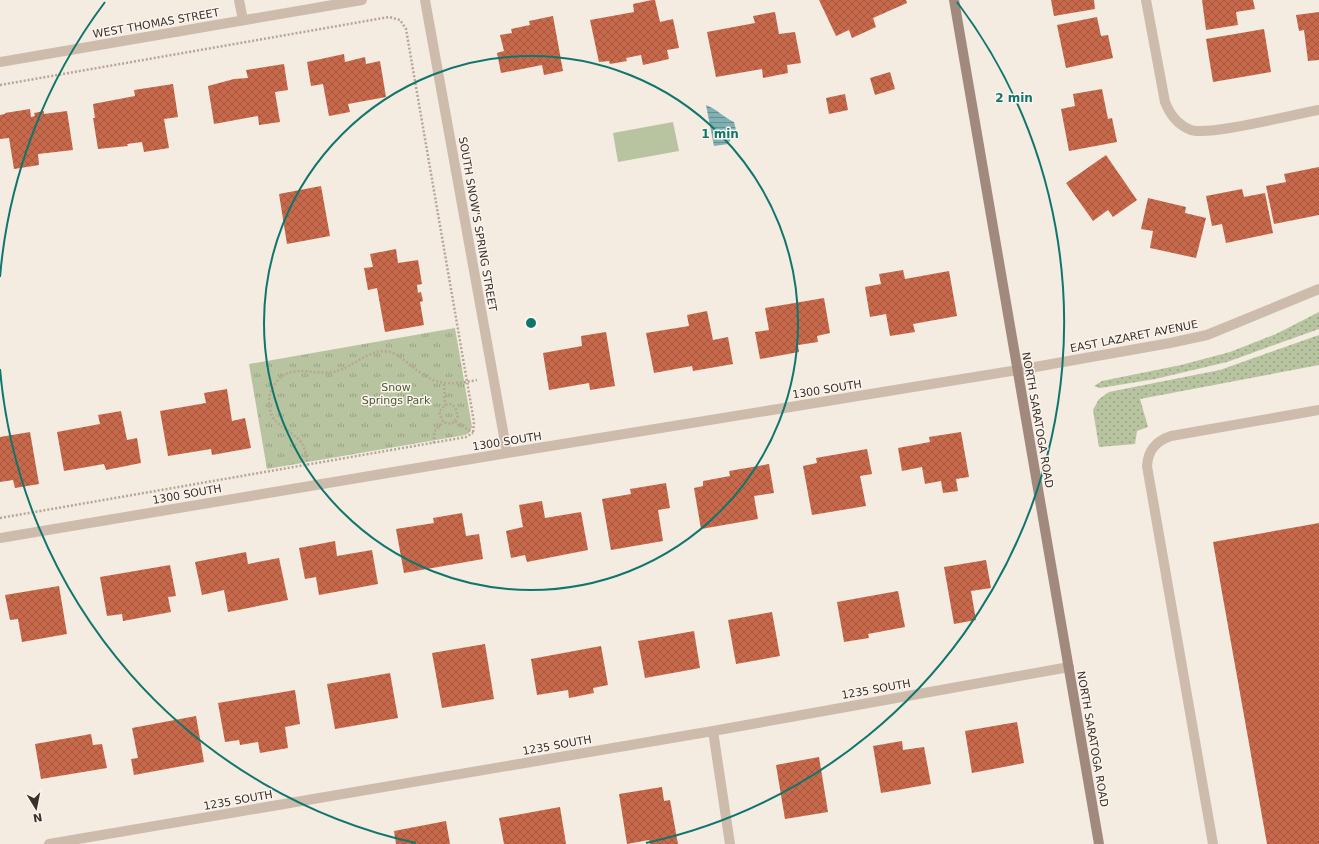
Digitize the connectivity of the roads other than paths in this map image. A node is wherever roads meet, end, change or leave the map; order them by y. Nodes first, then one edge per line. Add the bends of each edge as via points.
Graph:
1 (239, 0) edge
2 (362, 0) edge
3 (425, 0) edge
4 (954, 0) edge
5 (1146, 0) edge
6 (243, 20) junction
7 (0, 62) edge
8 (1319, 110) edge
9 (1319, 289) edge
10 (1018, 370) junction
11 (1319, 410) edge
12 (507, 453) junction
13 (0, 538) edge
14 (1068, 667) junction
15 (713, 731) junction
16 (50, 844) edge
17 (730, 844) edge
18 (1099, 844) edge
19 (1213, 844) edge

1 - 6 street
2 - 6 street, WEST THOMAS STREET
3 - 12 street, SOUTH SNOW'S SPRING STREET
4 - 10 main road, NORTH SARATOGA ROAD
5 - 8 street via 1165,102 1168,112 1183,126 1192,130 1212,130
6 - 7 street, WEST THOMAS STREET
9 - 10 street, EAST LAZARET AVENUE via 1207,335
10 - 12 street, 1300 SOUTH
10 - 14 main road, NORTH SARATOGA ROAD
11 - 19 street via 1171,436 1154,445 1148,458 1147,466
12 - 13 street, 1300 SOUTH
14 - 15 street, 1235 SOUTH
14 - 18 main road, NORTH SARATOGA ROAD
15 - 16 street, 1235 SOUTH
15 - 17 street

